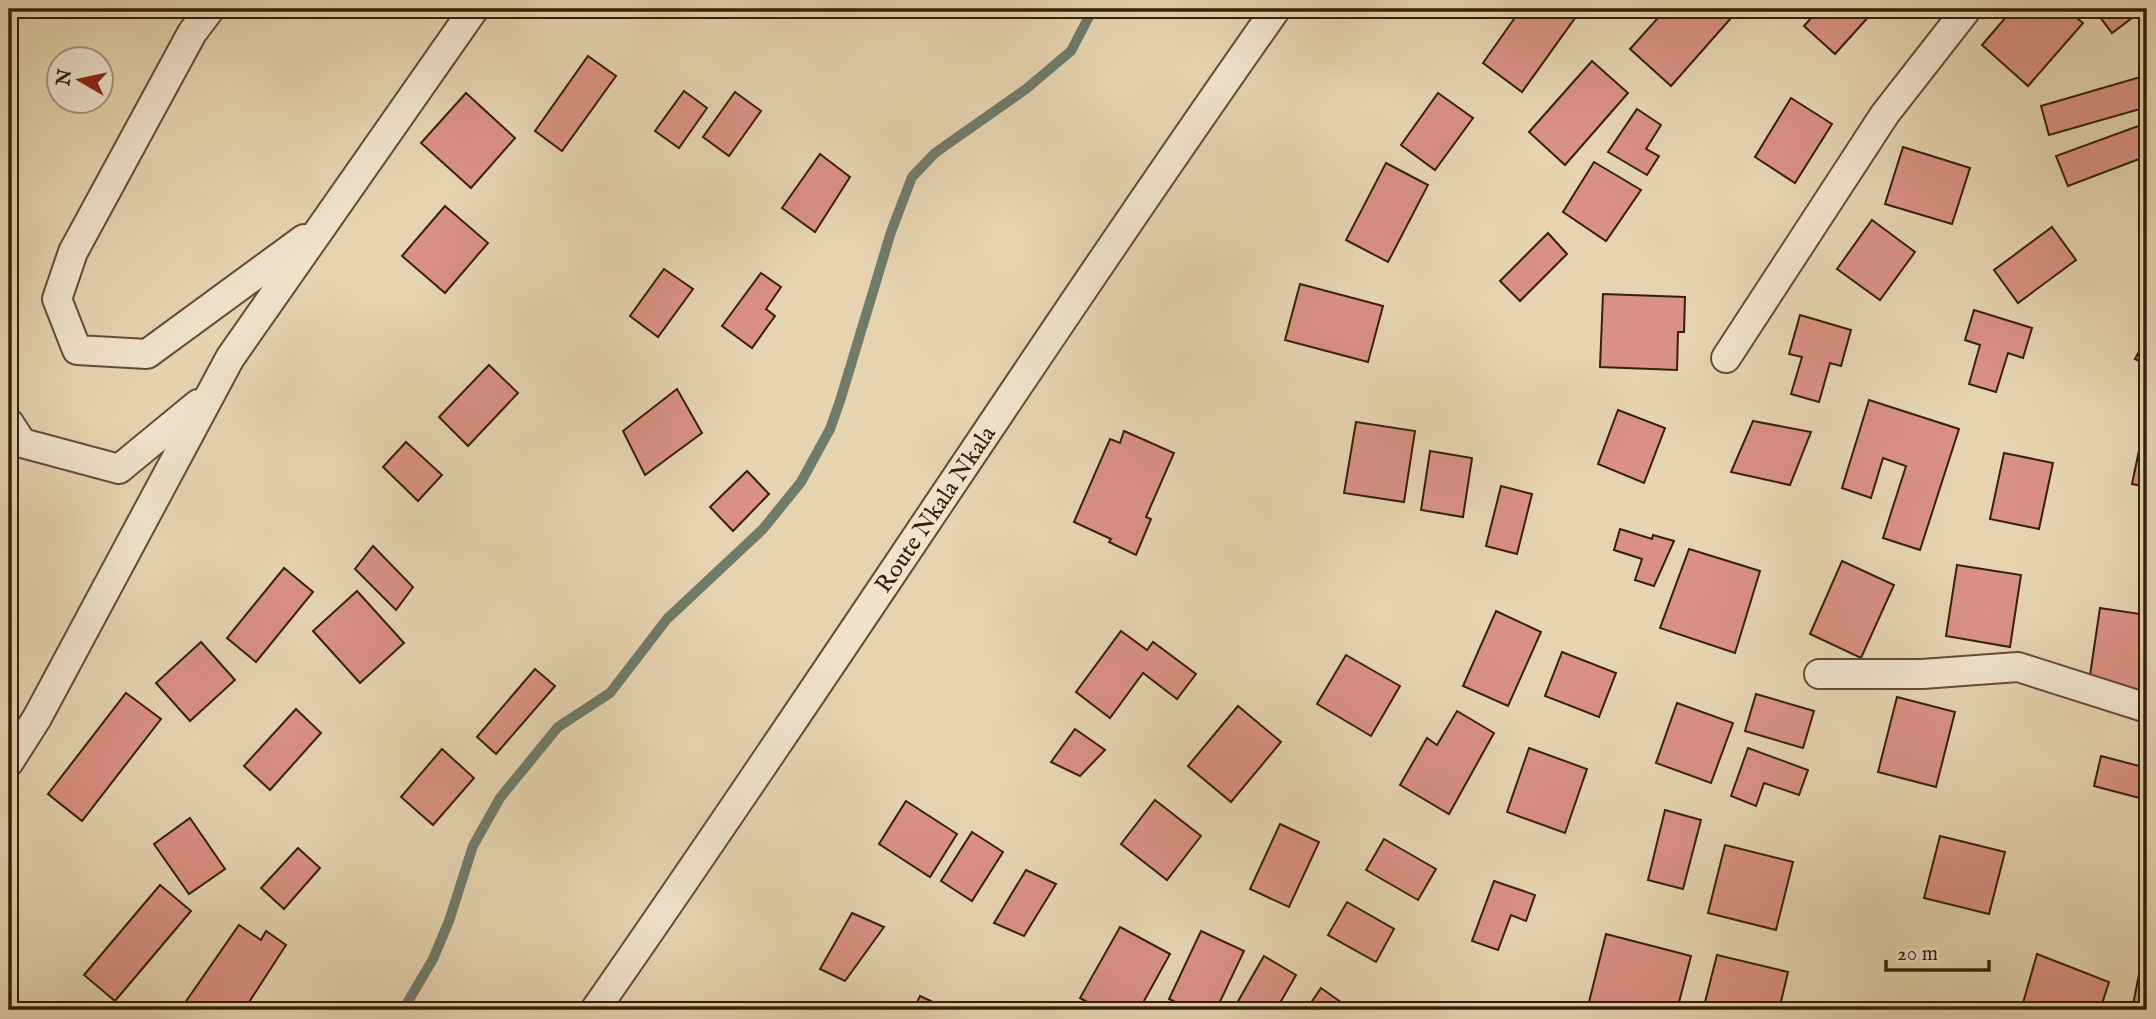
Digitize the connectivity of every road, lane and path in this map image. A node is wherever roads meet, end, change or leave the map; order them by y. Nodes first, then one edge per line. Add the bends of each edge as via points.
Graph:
1 (210, 9) edge
2 (474, 9) edge
3 (1276, 9) edge
4 (1967, 9) edge
5 (323, 225) junction
6 (1726, 358) dead end
7 (211, 393) junction
8 (9, 423) edge
9 (1819, 674) dead end
10 (2147, 708) edge
11 (9, 762) edge
12 (595, 1010) edge

1 - 5 street via 192,33 73,252 57,299 77,350 146,354
2 - 5 street
3 - 12 street, Route Nkala Nkala via 1156,179 704,855
4 - 6 street via 1885,114
5 - 7 street via 230,358
7 - 8 street via 119,469 22,443
7 - 11 street
9 - 10 street via 1922,674 2018,667

